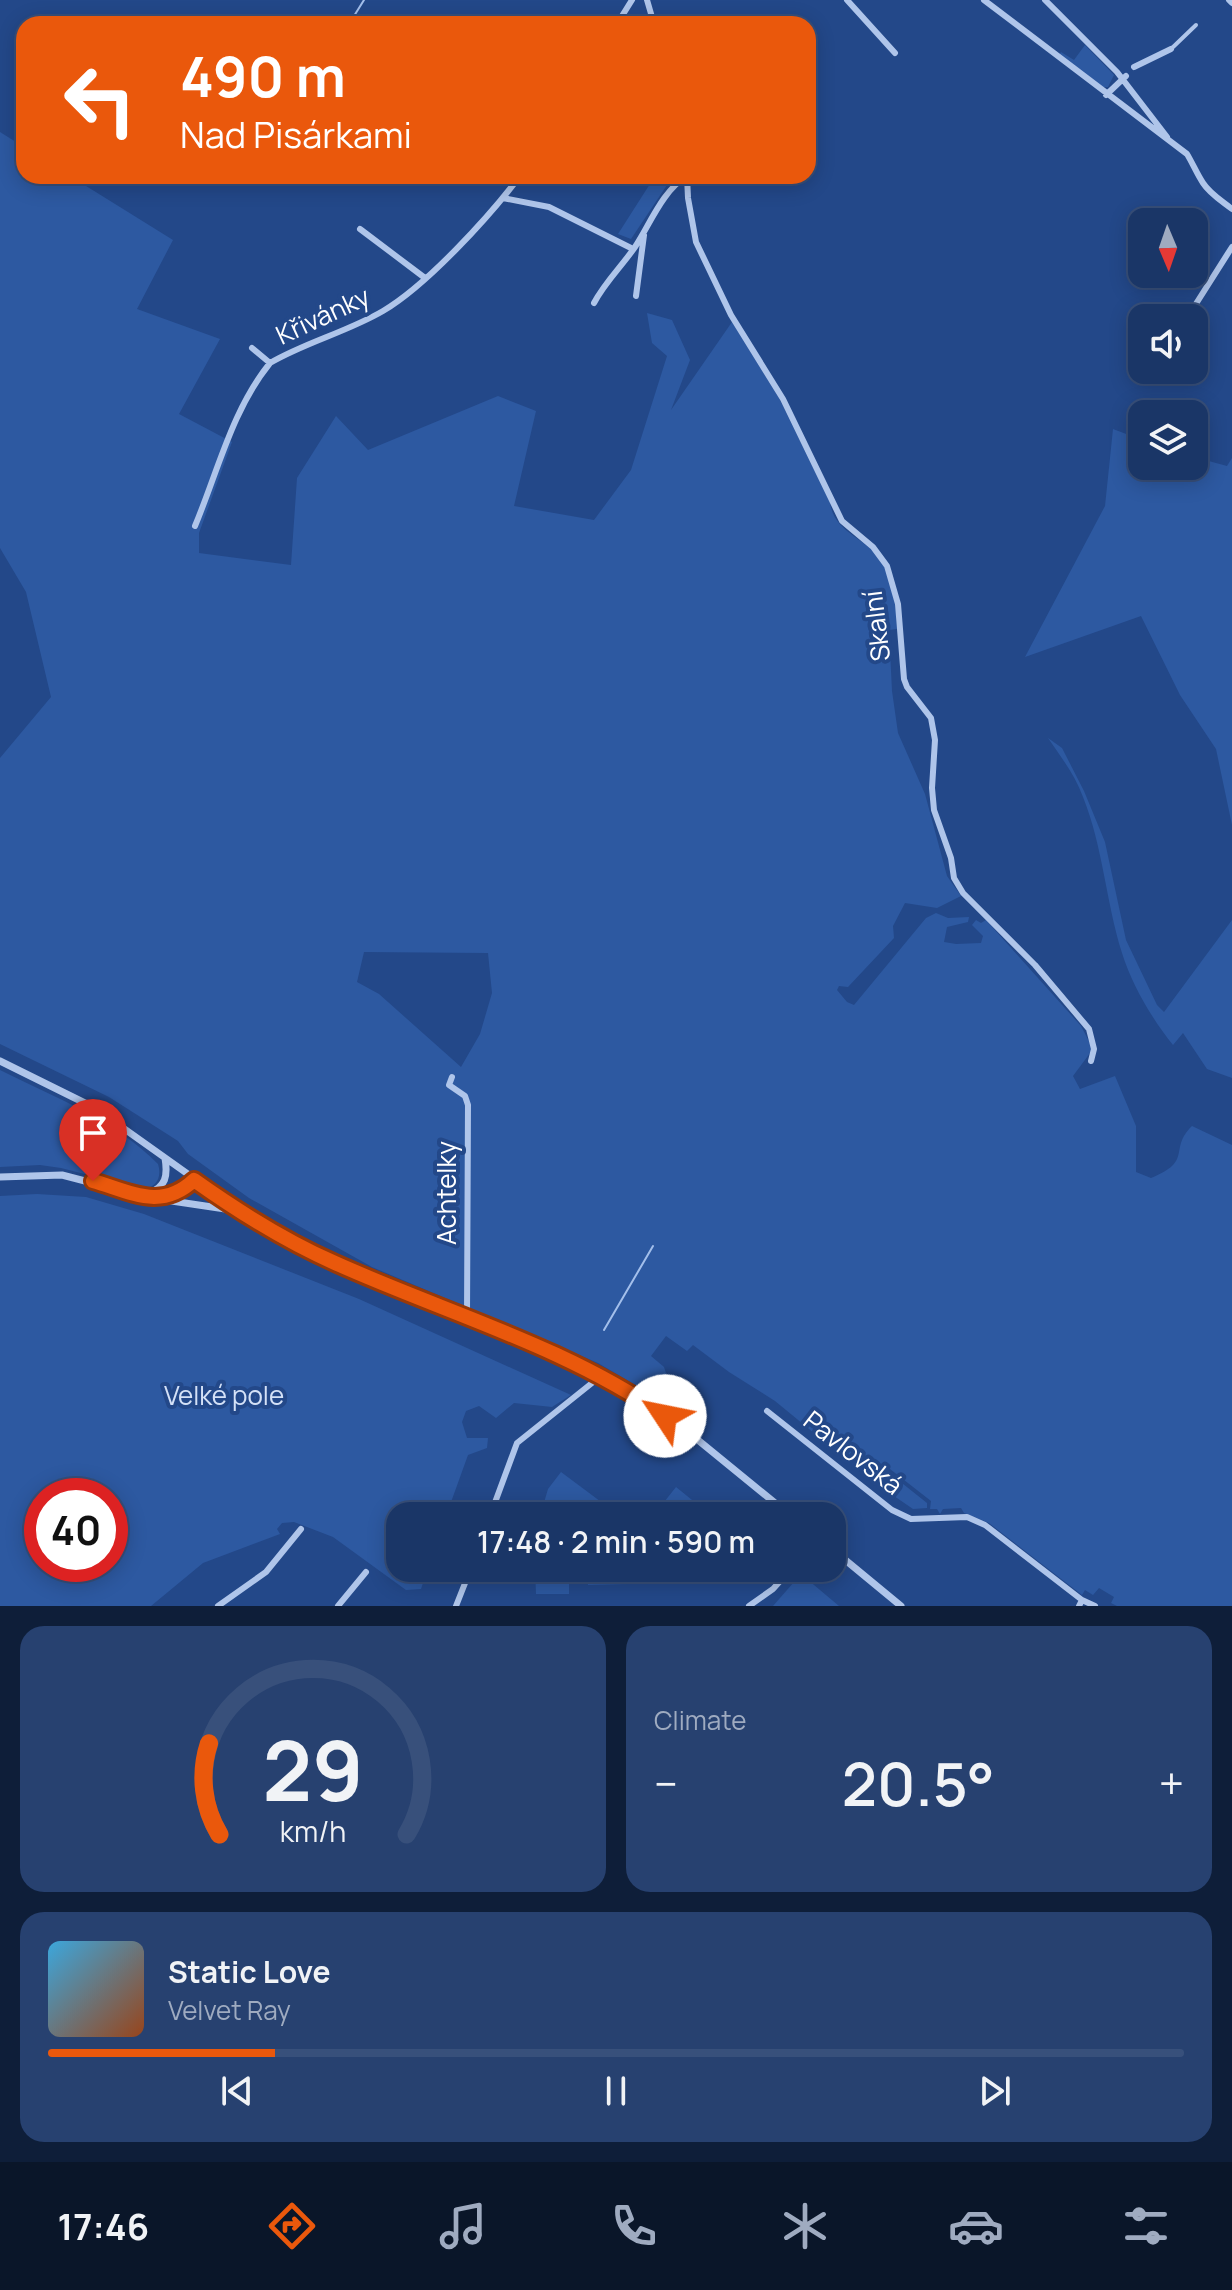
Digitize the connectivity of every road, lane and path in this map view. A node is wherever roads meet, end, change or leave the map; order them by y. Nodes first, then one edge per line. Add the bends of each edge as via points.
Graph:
1 (847, 0) edge
2 (984, 0) edge
3 (1045, 0) edge
4 (1196, 25) dead end
5 (1171, 49) joint
6 (895, 53) dead end
7 (1134, 67) dead end
8 (1124, 77) junction
9 (1106, 95) junction
10 (1170, 141) junction
11 (514, 184) edge
12 (675, 184) edge
13 (688, 184) edge
14 (503, 198) junction
15 (1232, 209) edge
16 (360, 229) dead end
17 (644, 232) junction
18 (1232, 247) edge
19 (633, 249) junction
20 (425, 278) junction
21 (636, 296) dead end
22 (594, 303) dead end
23 (1196, 304) edge
24 (252, 348) dead end
25 (270, 363) junction
26 (195, 526) dead end
27 (0, 1061) edge
28 (1091, 1061) dead end
29 (452, 1077) dead end
30 (165, 1158) junction
31 (0, 1177) edge
32 (194, 1180) junction
33 (142, 1195) junction
34 (242, 1213) junction
35 (467, 1317) junction
36 (602, 1375) junction
37 (767, 1411) dead end
38 (495, 1502) edge
39 (774, 1502) edge
40 (301, 1529) dead end
41 (846, 1561) edge
42 (366, 1572) dead end
43 (465, 1582) edge
44 (779, 1582) edge
45 (1081, 1603) edge
46 (218, 1606) edge
47 (338, 1606) edge
48 (456, 1606) edge
49 (749, 1606) edge
50 (901, 1606) edge
51 (1095, 1606) edge

1 - 6 street
2 - 9 street
3 - 8 street
4 - 5 street
5 - 7 street
8 - 9 street
8 - 10 street
9 - 10 street
10 - 15 street via 1187,154 1201,181
11 - 14 street, Křivánky
12 - 17 street, Skalní
13 - 28 street, Skalní via 696,242 731,315 783,399 842,521 881,555 894,581 904,679 931,718 934,810 954,878 1089,1029
14 - 19 street via 549,207
14 - 20 street, Křivánky
16 - 20 street
17 - 19 street, Skalní
17 - 21 street, Skalní
18 - 23 street
19 - 22 street, Skalní
20 - 25 street, Křivánky via 384,311
24 - 25 street
25 - 26 street, Křivánky via 236,419
27 - 30 street via 95,1108
29 - 35 street, Achtelky via 449,1085 465,1096 468,1105
30 - 32 street
30 - 33 street via 163,1184
31 - 33 street via 71,1176
32 - 33 street via 171,1196
32 - 34 street
33 - 34 street
34 - 35 street via 332,1262
35 - 36 street
36 - 38 street via 517,1443
36 - 39 street via 693,1436
37 - 45 street, Pavlovská via 892,1510 911,1519 967,1517 985,1525
40 - 46 street via 266,1572
41 - 50 street
42 - 47 street
43 - 48 street
44 - 49 street
45 - 51 street, Pavlovská

